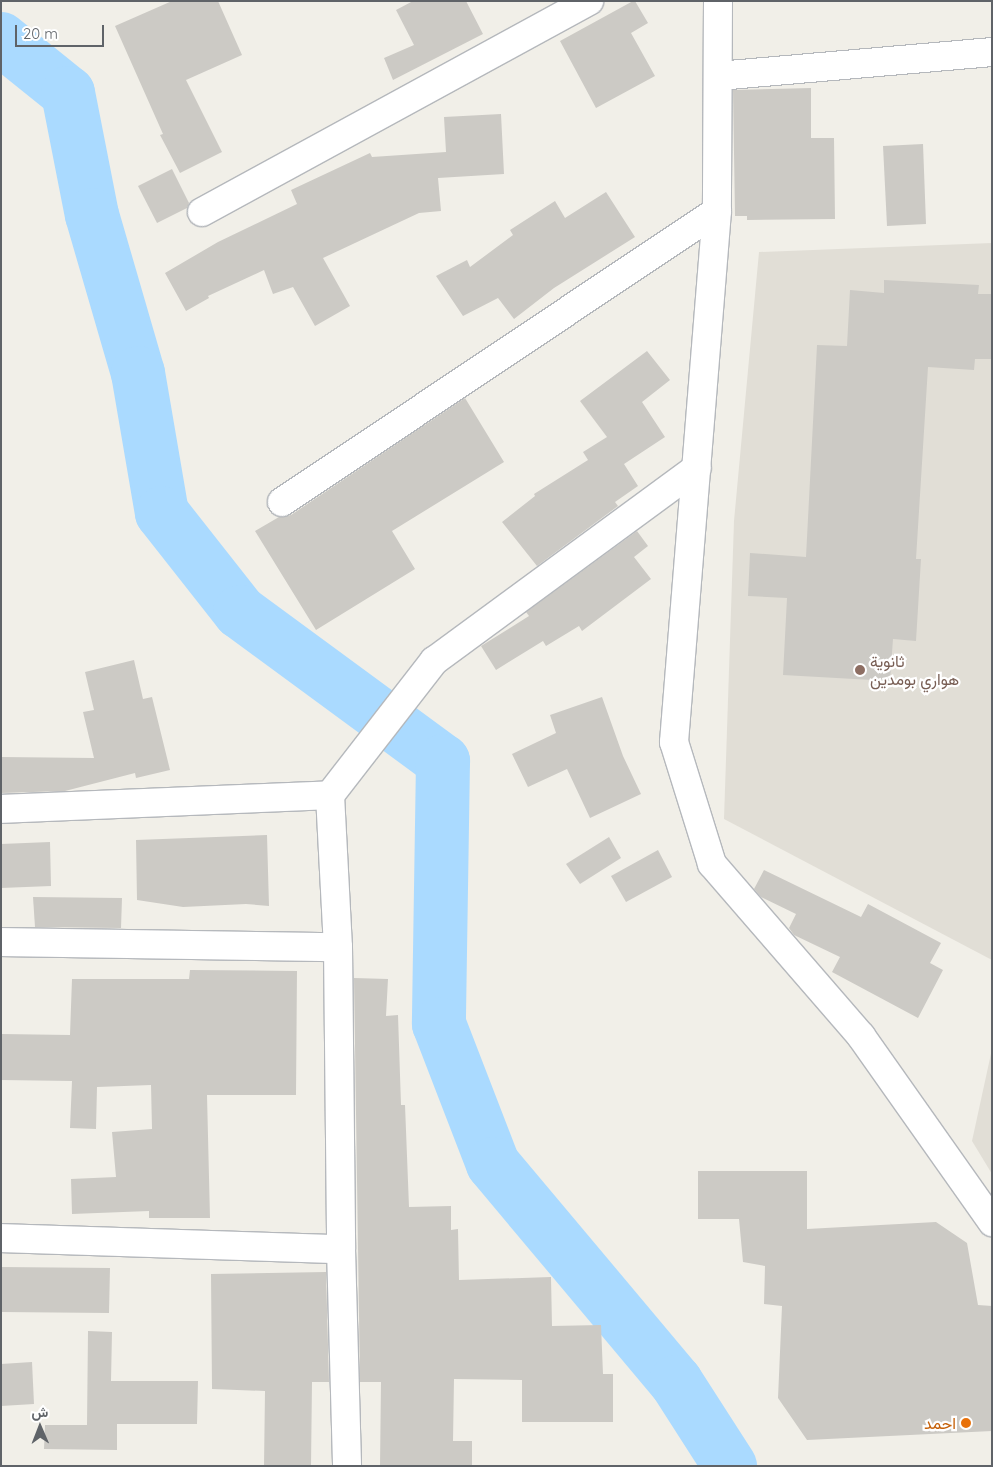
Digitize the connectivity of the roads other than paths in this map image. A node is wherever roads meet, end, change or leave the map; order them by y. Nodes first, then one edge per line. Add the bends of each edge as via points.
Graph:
1 (589, 1) edge
2 (718, 1) edge
3 (992, 52) edge
4 (718, 76) junction
5 (717, 210) junction
6 (202, 212) dead end
7 (696, 468) junction
8 (282, 502) dead end
9 (330, 795) junction
10 (1, 810) edge
11 (1, 942) edge
12 (338, 947) junction
13 (992, 1222) edge
14 (1, 1238) edge
15 (341, 1249) junction
16 (347, 1466) edge

1 - 6 street
2 - 4 street
3 - 4 street
4 - 5 street
5 - 7 street
5 - 8 street
7 - 9 street via 434,662
7 - 13 street via 674,742 712,864 861,1036
9 - 10 street
9 - 12 street
11 - 12 street
12 - 15 street
14 - 15 street
15 - 16 street

